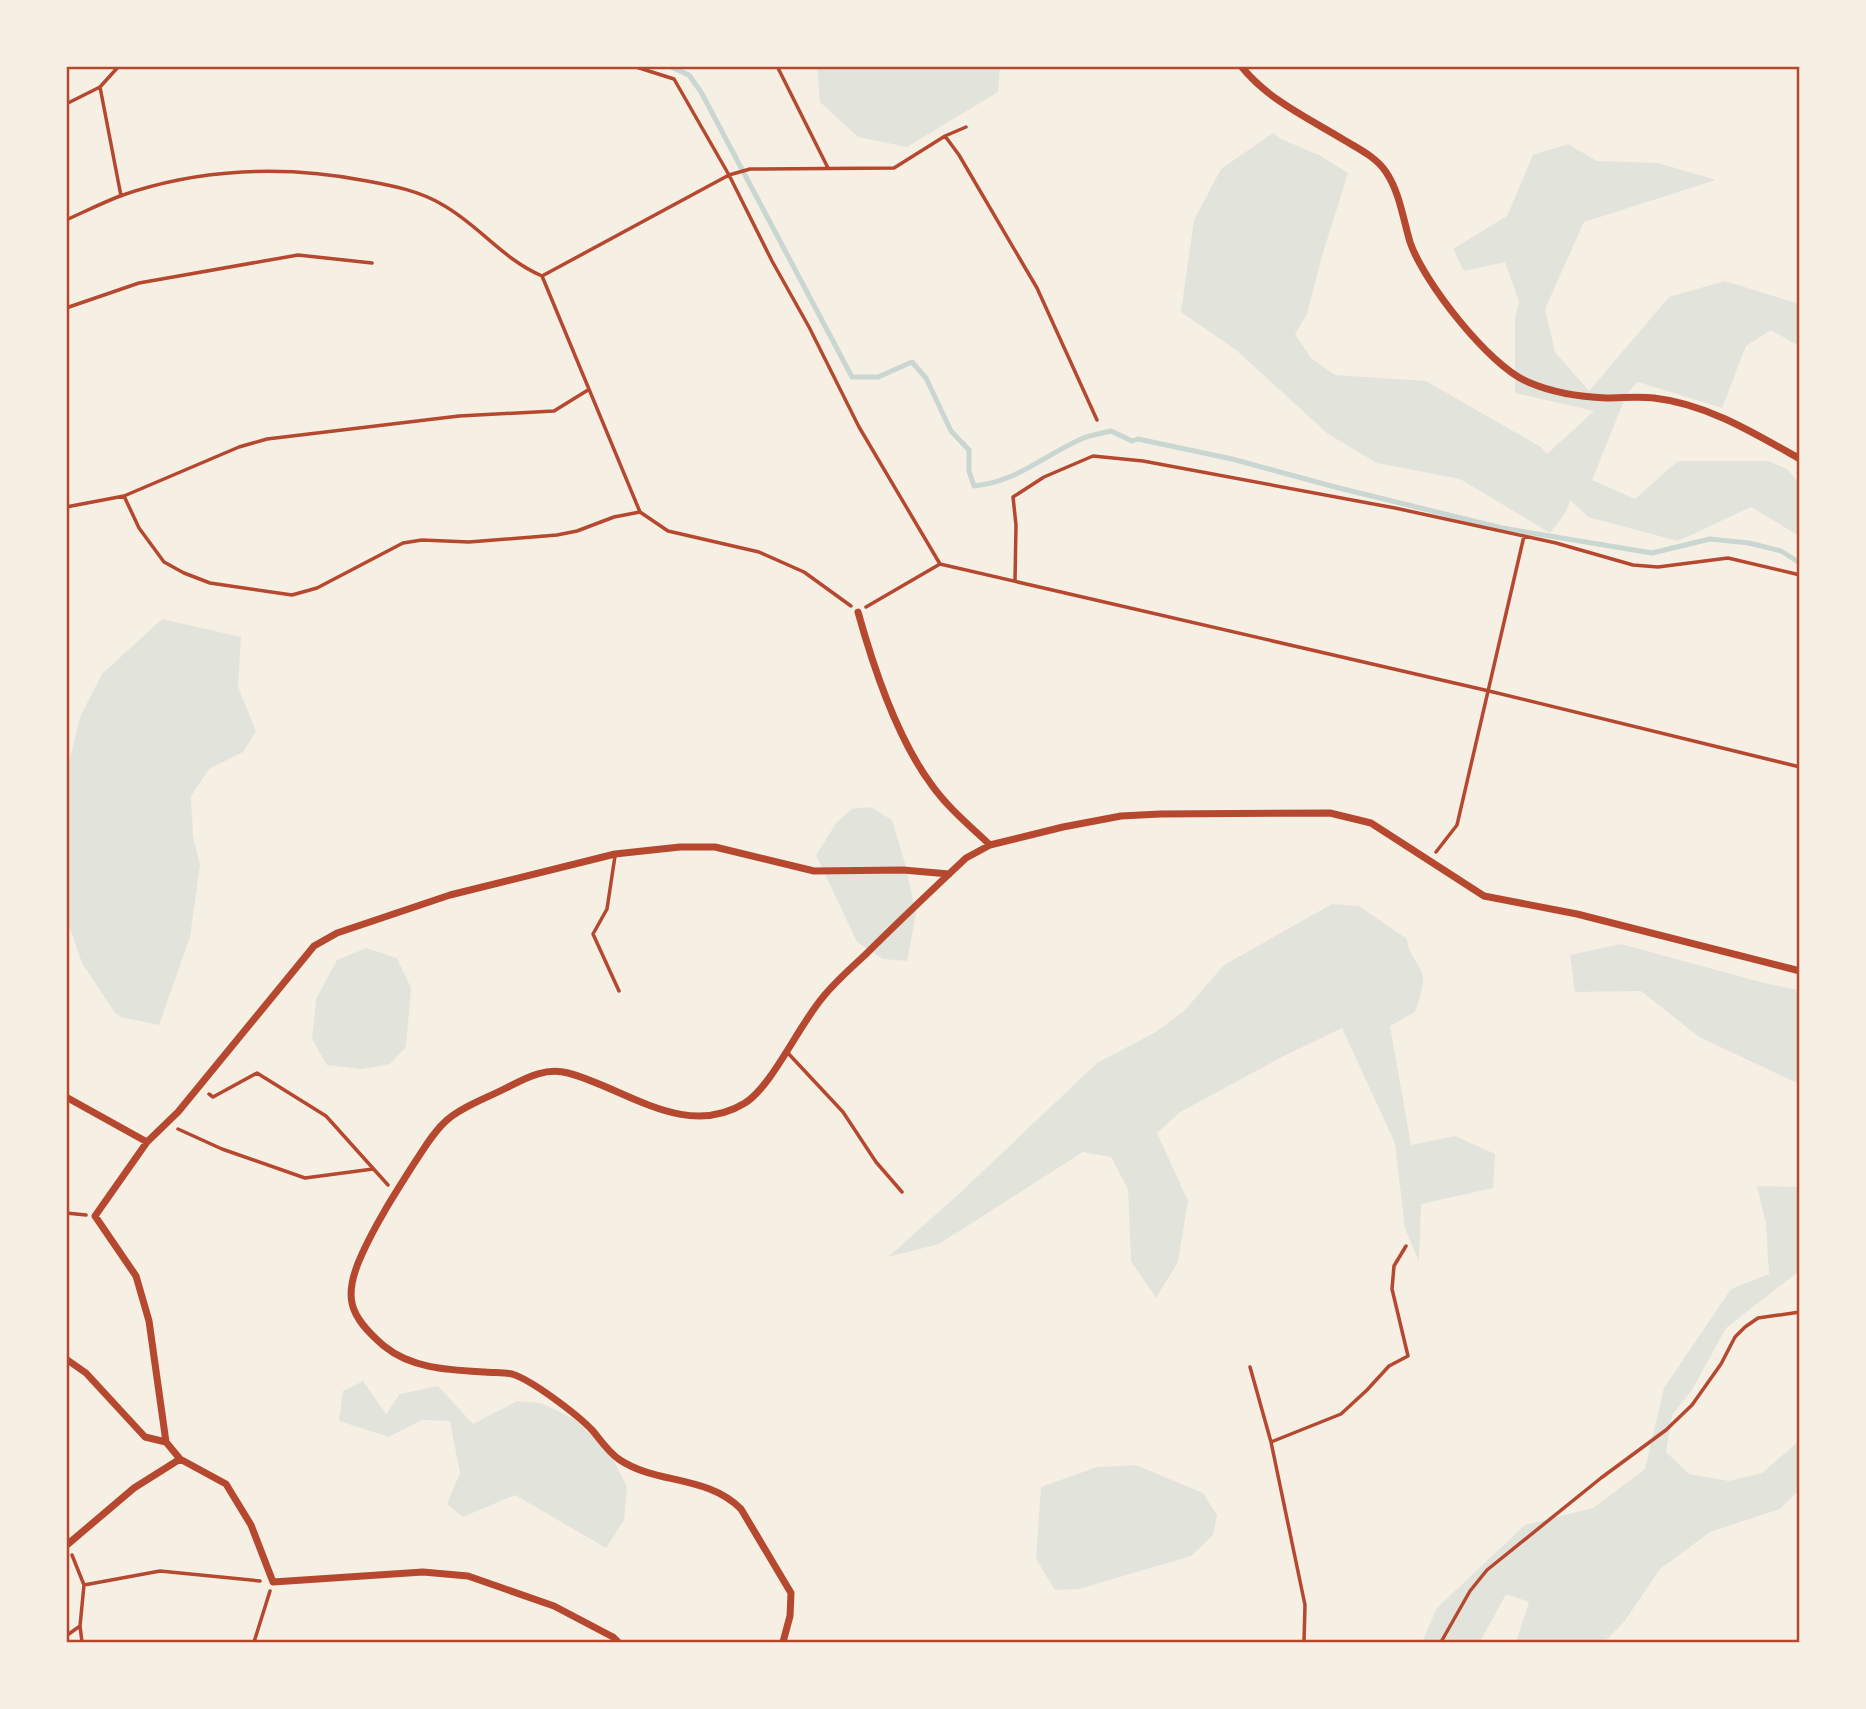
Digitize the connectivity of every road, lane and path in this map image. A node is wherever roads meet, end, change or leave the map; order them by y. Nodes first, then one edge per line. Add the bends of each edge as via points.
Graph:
1 (119, 66) edge
2 (634, 66) edge
3 (777, 66) edge
4 (1241, 66) edge
5 (100, 88) junction
6 (66, 104) edge
7 (966, 127) dead end
8 (945, 136) junction
9 (828, 168) junction
10 (729, 175) junction
11 (121, 196) junction
12 (66, 220) edge
13 (372, 263) dead end
14 (542, 276) junction
15 (66, 308) edge
16 (588, 390) junction
17 (1097, 420) dead end
18 (1800, 459) edge
19 (124, 496) junction
20 (66, 507) edge
21 (640, 513) junction
22 (1524, 536) junction
23 (940, 564) junction
24 (1800, 575) edge
25 (1016, 581) junction
26 (858, 612) junction
27 (1489, 691) junction
28 (1800, 767) edge
29 (990, 845) junction
30 (615, 854) junction
31 (1430, 860) junction
32 (949, 874) junction
33 (1800, 971) edge
34 (619, 991) dead end
35 (785, 1050) junction
36 (198, 1088) junction
37 (66, 1097) edge
38 (166, 1124) junction
39 (148, 1142) junction
40 (373, 1169) junction
41 (902, 1192) dead end
42 (395, 1193) junction
43 (66, 1213) edge
44 (95, 1216) junction
45 (1406, 1246) dead end
46 (1800, 1312) edge
47 (66, 1359) edge
48 (1250, 1367) dead end
49 (166, 1442) junction
50 (1272, 1442) junction
51 (180, 1459) junction
52 (68, 1544) edge
53 (273, 1582) junction
54 (84, 1585) junction
55 (80, 1626) junction
56 (66, 1636) edge
57 (82, 1643) edge
58 (254, 1643) edge
59 (618, 1643) edge
60 (783, 1643) edge
61 (1304, 1643) edge
62 (1441, 1643) edge

1 - 5 path
2 - 10 path via 674,79
3 - 9 path
4 - 18 street via 1285,105 1373,158 1386,172 1423,272 1507,370 1549,389 1603,398 1652,398 1705,410
5 - 6 path
5 - 11 path
7 - 8 path
8 - 9 path via 894,168
8 - 17 path via 1037,288
9 - 10 path via 750,169
10 - 14 path
10 - 23 path via 859,427
11 - 12 path
11 - 14 path via 181,179 230,172 353,178 443,204 521,267
13 - 15 path via 298,255 139,283
14 - 16 path
16 - 19 path via 554,411 459,416 267,439
16 - 21 path
19 - 20 path
19 - 21 path via 131,515 164,562 210,583 292,595 317,588 403,543 558,535
21 - 26 path via 668,531 760,552 804,572
22 - 24 path via 1633,565 1658,567 1728,558
22 - 25 path via 1143,461 1093,456 1044,477 1013,497
22 - 27 path
23 - 25 path
23 - 26 path
25 - 27 path
26 - 29 street via 869,652 911,752 930,784
27 - 28 path
27 - 31 path via 1457,825
29 - 31 street via 1121,816 1330,813 1371,823
29 - 32 street
30 - 32 street via 715,847 814,871
30 - 34 lane via 607,909 593,933
30 - 36 street via 450,895 337,933 314,946
31 - 33 street via 1483,896 1577,914
32 - 35 street via 824,995
35 - 41 lane via 844,1112
35 - 42 street via 763,1087 724,1113 689,1116 654,1108 568,1073 548,1071 529,1076 449,1118
36 - 38 street
36 - 40 path via 213,1097 257,1073 326,1116
37 - 39 street
38 - 39 street
38 - 40 path via 305,1178
39 - 44 street
40 - 42 path
42 - 60 street via 358,1264 350,1300 355,1315 398,1356 436,1368 511,1374 559,1403 590,1428 616,1458 635,1469 730,1497 791,1593
43 - 44 path
44 - 49 street via 136,1276 149,1321
45 - 50 path via 1394,1266 1392,1289 1408,1356 1388,1366 1340,1414
46 - 62 path via 1758,1318 1745,1327 1692,1405 1667,1430 1486,1570
47 - 49 street via 86,1373 145,1437
48 - 50 path
49 - 51 street
50 - 61 path via 1305,1605
51 - 52 street via 134,1488
51 - 53 street via 226,1484 251,1525
52 - 54 path
53 - 54 path via 160,1571
53 - 58 path
53 - 59 street via 423,1572 468,1576 554,1606
54 - 55 path
55 - 56 path
55 - 57 path

